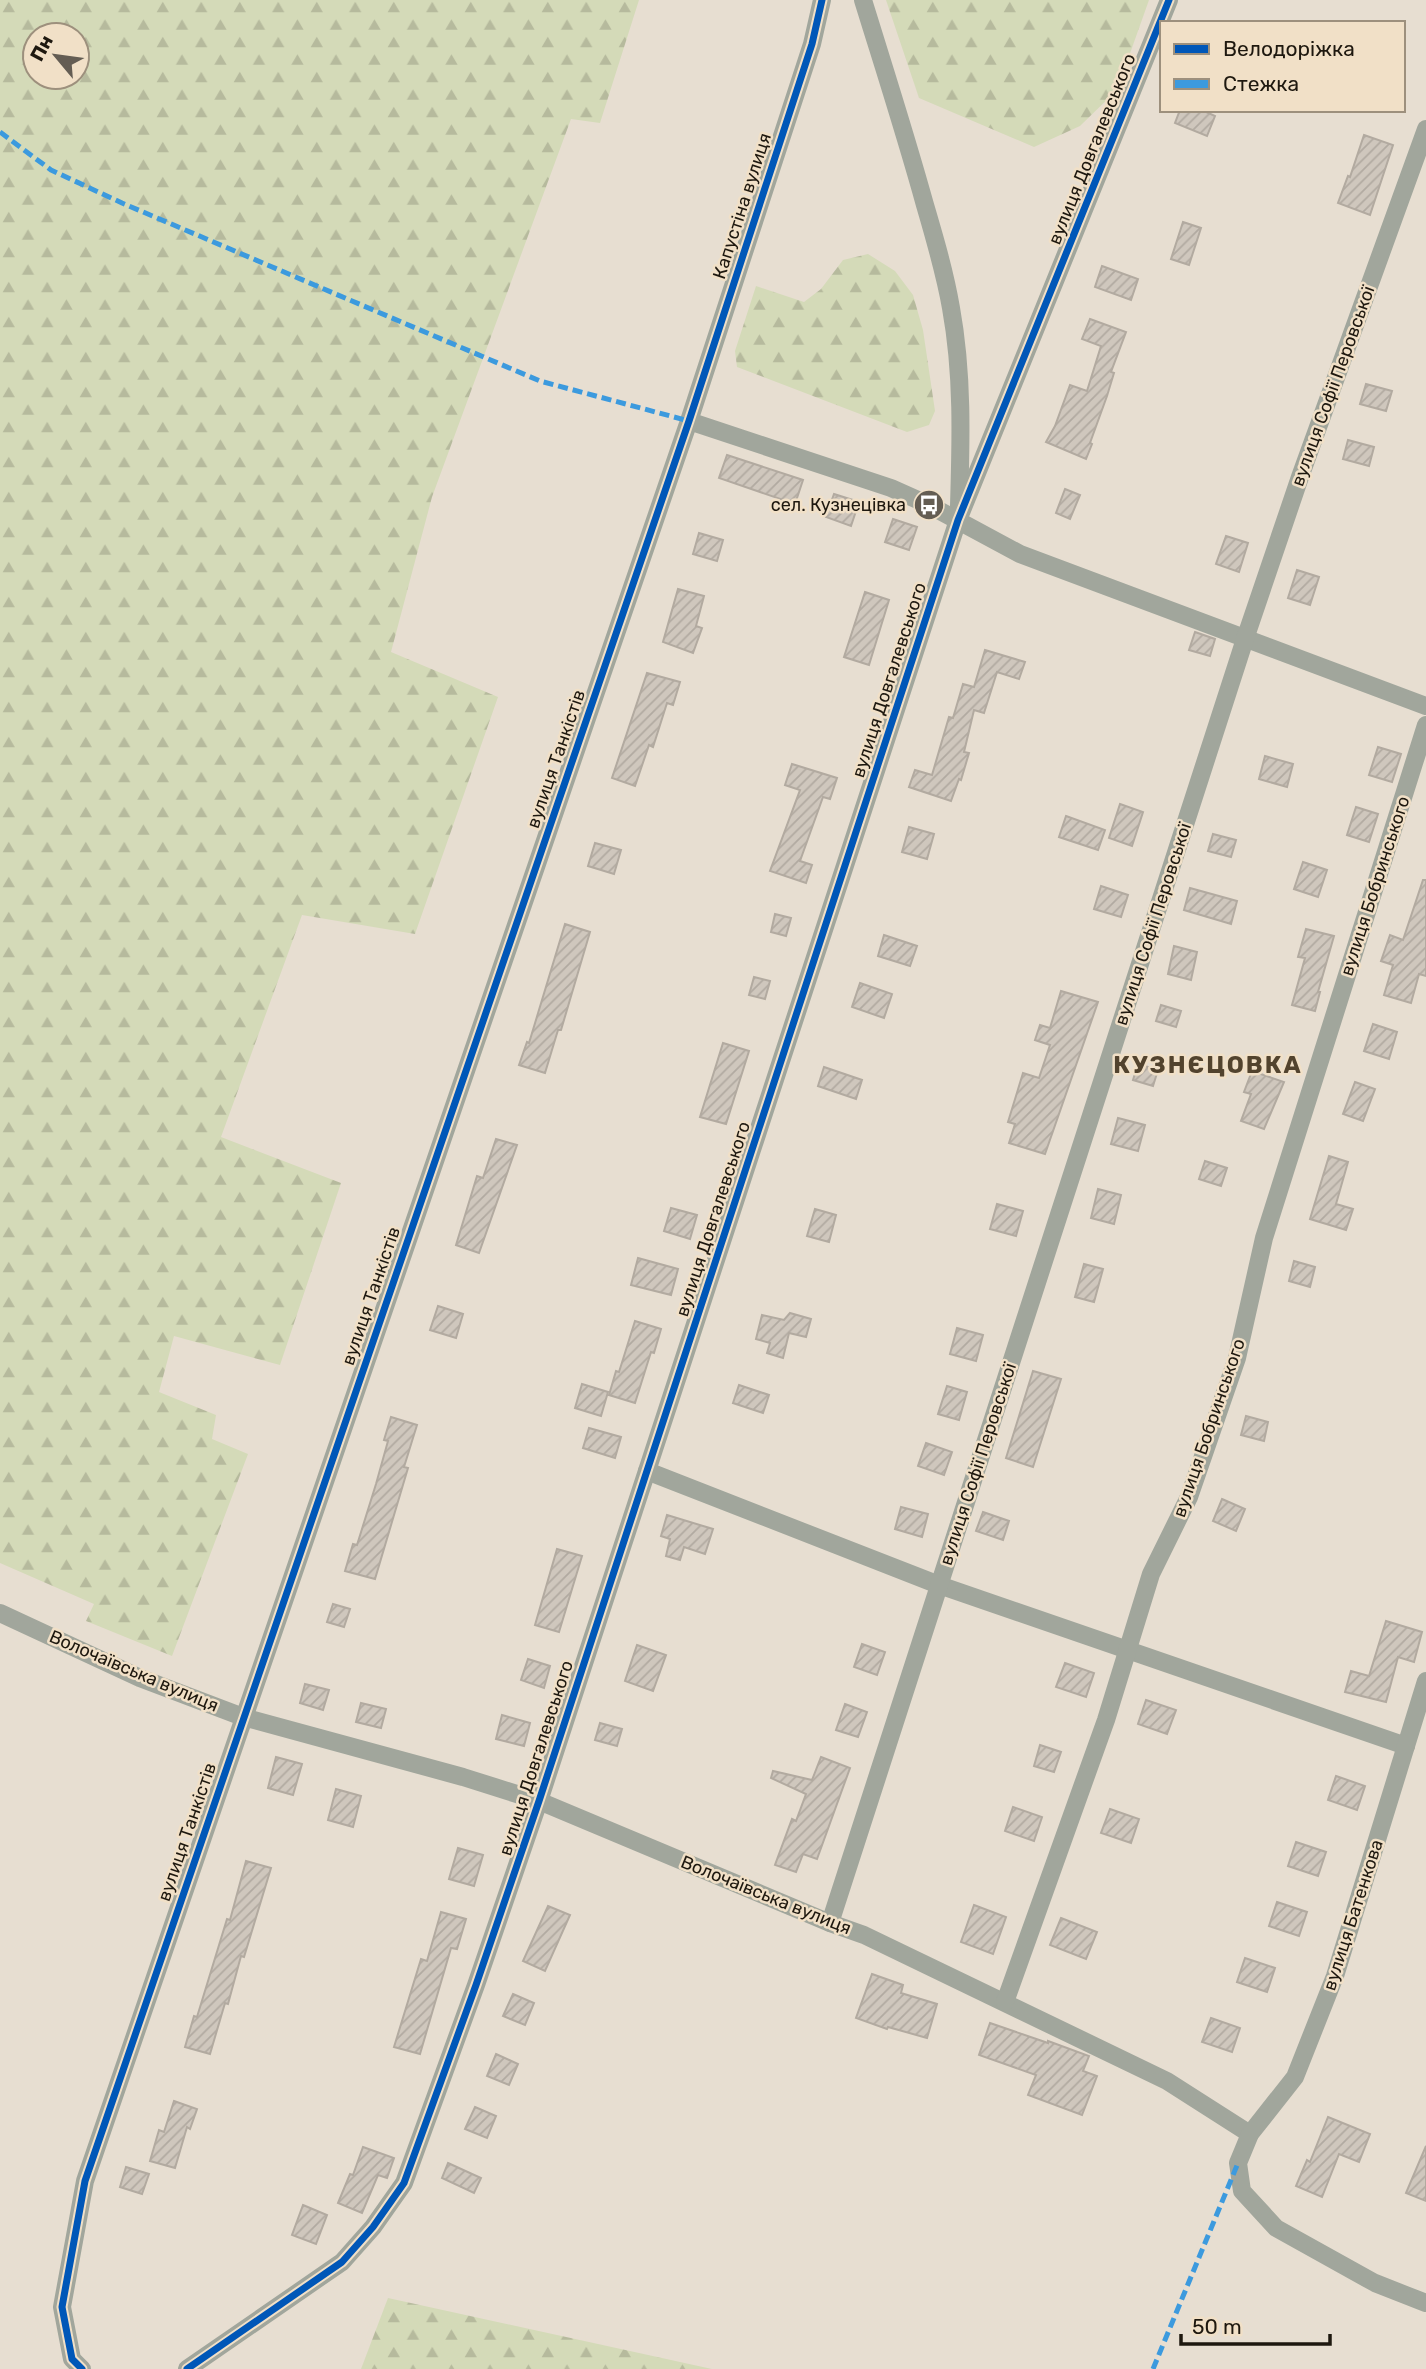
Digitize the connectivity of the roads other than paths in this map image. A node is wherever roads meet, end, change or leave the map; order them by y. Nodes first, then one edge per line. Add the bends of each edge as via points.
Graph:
1 (822, 0) edge
2 (863, 0) edge
3 (1169, 0) edge
4 (1160, 21) edge
5 (1160, 22) edge
6 (1426, 130) edge
7 (689, 421) junction
8 (958, 520) junction
9 (1245, 639) junction
10 (1426, 687) edge
11 (1420, 704) edge
12 (1426, 726) edge
13 (647, 1471) junction
14 (939, 1585) junction
15 (0, 1613) edge
16 (1127, 1650) junction
17 (1426, 1681) edge
18 (243, 1717) junction
19 (1406, 1746) junction
20 (539, 1801) junction
21 (830, 1923) junction
22 (1005, 2001) junction
23 (1250, 2134) junction
24 (1426, 2303) edge
25 (82, 2369) edge
26 (187, 2369) edge

1 - 7 street, Капустіна вулиця via 812,44
2 - 8 street via 898,108 951,308 961,426
3 - 4 street, вулиця Довгалевського
5 - 8 street, вулиця Довгалевського
6 - 9 street, вулиця Софії Перовської
7 - 8 street via 891,488
7 - 18 street, вулиця Танкістів
8 - 9 street via 1020,554
8 - 13 street, вулиця Довгалевського
9 - 11 street
9 - 14 street, вулиця Софії Перовської
10 - 11 street
12 - 16 street, вулиця Бобринського via 1264,1238 1237,1358 1189,1497 1151,1574
13 - 14 street
13 - 20 street, вулиця Довгалевського
14 - 16 street
14 - 21 street, вулиця Софії Перовської
15 - 18 street, Волочаївська вулиця via 140,1678
16 - 19 street
16 - 22 street, вулиця Бобринського
17 - 19 street, вулиця Батенкова
18 - 20 street, Волочаївська вулиця
18 - 25 street, вулиця Танкістів via 85,2181 62,2307 72,2359
19 - 23 street, вулиця Батенкова via 1335,1976 1295,2077
20 - 21 street, Волочаївська вулиця
20 - 26 street, вулиця Довгалевського via 404,2183 342,2262
21 - 22 street, Волочаївська вулиця
22 - 23 street, Волочаївська вулиця via 1167,2081
23 - 24 street via 1238,2162 1242,2191 1276,2228 1375,2283

